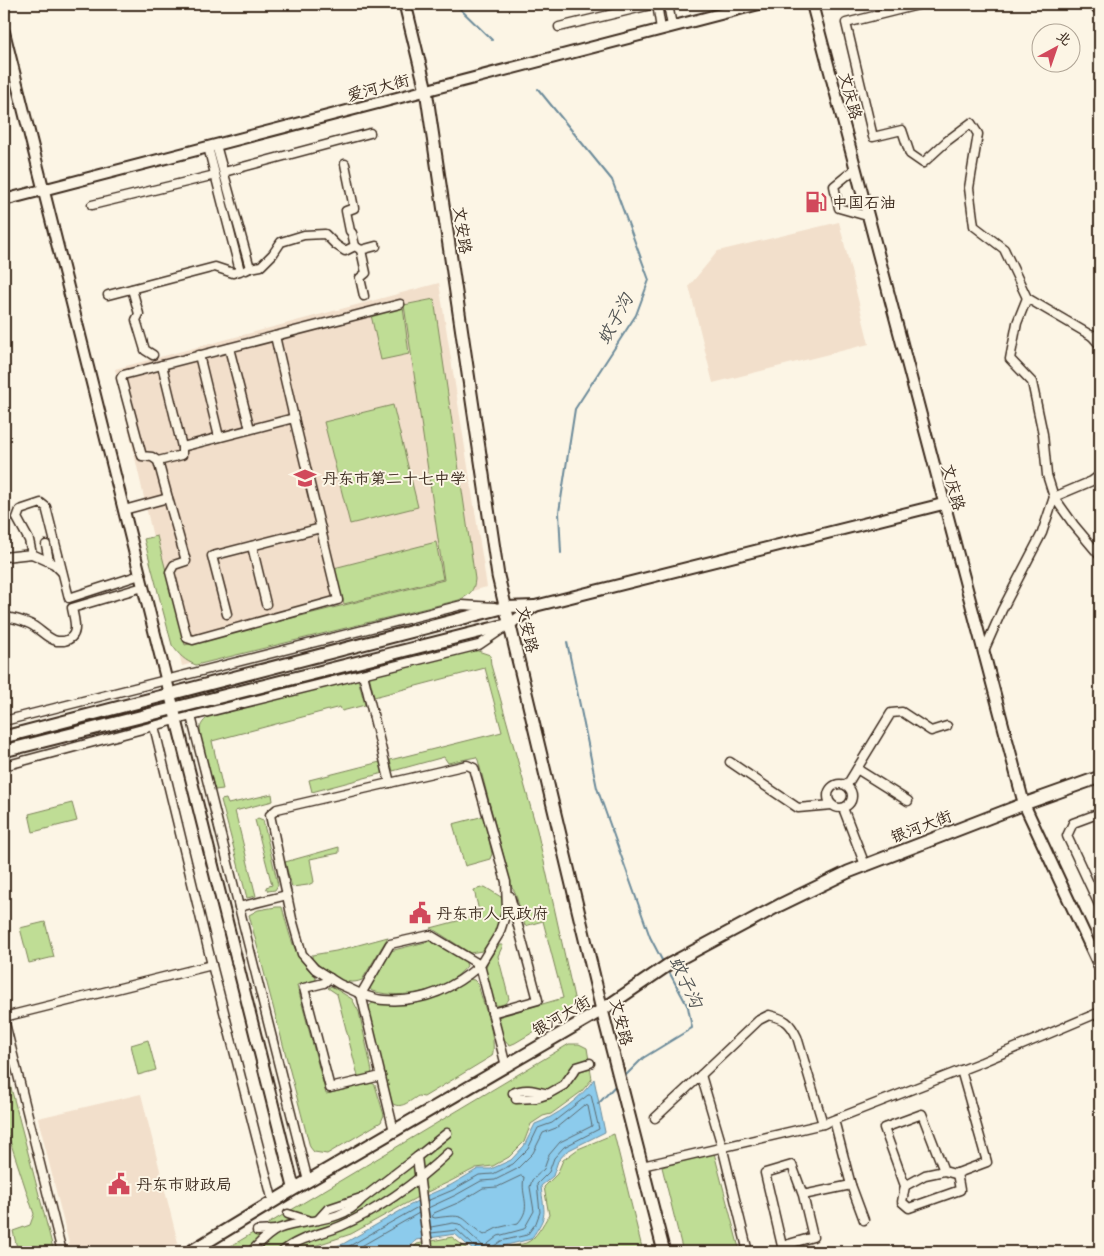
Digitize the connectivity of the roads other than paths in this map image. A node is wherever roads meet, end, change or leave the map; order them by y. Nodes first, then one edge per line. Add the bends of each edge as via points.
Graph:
1 (404, 4) edge
2 (656, 4) edge
3 (668, 4) edge
4 (759, 4) edge
5 (812, 4) edge
6 (922, 4) edge
7 (1090, 4) edge
8 (1100, 11) edge
9 (672, 26) junction
10 (559, 27) dead end
11 (661, 29) junction
12 (4, 32) edge
13 (426, 90) junction
14 (370, 134) dead end
15 (212, 146) junction
16 (345, 164) dead end
17 (855, 169) junction
18 (224, 172) junction
19 (215, 175) junction
20 (43, 190) junction
21 (4, 200) edge
22 (92, 205) dead end
23 (867, 216) junction
24 (376, 246) dead end
25 (358, 248) junction
26 (250, 268) junction
27 (240, 271) junction
28 (132, 288) junction
29 (108, 295) dead end
30 (364, 296) dead end
31 (1027, 298) junction
32 (400, 304) dead end
33 (1100, 334) edge
34 (275, 336) junction
35 (1092, 336) junction
36 (1100, 345) edge
37 (229, 348) junction
38 (154, 355) dead end
39 (199, 355) junction
40 (162, 365) junction
41 (294, 418) junction
42 (250, 429) junction
43 (219, 437) junction
44 (182, 446) junction
45 (158, 461) junction
46 (1100, 475) edge
47 (1054, 497) junction
48 (168, 498) junction
49 (943, 504) junction
50 (124, 510) junction
51 (321, 528) junction
52 (46, 545) dead end
53 (252, 546) junction
54 (32, 554) junction
55 (1100, 556) edge
56 (4, 557) edge
57 (49, 561) junction
58 (63, 574) junction
59 (140, 575) junction
60 (143, 587) junction
61 (69, 598) junction
62 (266, 604) dead end
63 (535, 606) junction
64 (506, 607) junction
65 (72, 608) junction
66 (226, 614) dead end
67 (4, 617) edge
68 (510, 624) junction
69 (983, 653) junction
70 (363, 674) junction
71 (166, 680) junction
72 (170, 694) junction
73 (175, 714) junction
74 (190, 716) junction
75 (4, 721) edge
76 (154, 726) junction
77 (947, 726) dead end
78 (4, 737) edge
79 (4, 751) edge
80 (730, 762) dead end
81 (4, 766) edge
82 (857, 769) junction
83 (1100, 777) edge
84 (390, 783) junction
85 (847, 785) junction
86 (908, 802) dead end
87 (1024, 804) junction
88 (832, 805) junction
89 (844, 808) junction
90 (1100, 814) edge
91 (865, 865) junction
92 (506, 882) junction
93 (286, 895) junction
94 (239, 907) junction
95 (1100, 907) edge
96 (480, 964) junction
97 (212, 965) junction
98 (1100, 967) edge
99 (330, 978) junction
100 (361, 994) junction
101 (602, 1010) junction
102 (1100, 1012) edge
103 (492, 1013) junction
104 (4, 1018) edge
105 (590, 1063) dead end
106 (506, 1066) junction
107 (961, 1070) junction
108 (701, 1075) junction
109 (381, 1076) junction
110 (515, 1096) dead end
111 (655, 1118) dead end
112 (834, 1120) junction
113 (823, 1124) junction
114 (394, 1131) junction
115 (447, 1133) dead end
116 (722, 1146) junction
117 (448, 1153) dead end
118 (417, 1157) junction
119 (642, 1166) junction
120 (944, 1171) junction
121 (957, 1174) junction
122 (421, 1178) junction
123 (308, 1181) junction
124 (851, 1185) junction
125 (905, 1186) junction
126 (294, 1189) junction
127 (803, 1195) junction
128 (274, 1202) junction
129 (288, 1214) dead end
130 (864, 1220) dead end
131 (314, 1221) junction
132 (277, 1230) junction
133 (257, 1231) dead end
134 (428, 1247) dead end
135 (62, 1252) edge
136 (190, 1252) edge
137 (250, 1252) edge
138 (282, 1252) edge
139 (664, 1252) edge
140 (748, 1252) edge

1 - 13 main road, 文安路
2 - 10 street
2 - 11 street
3 - 9 street
4 - 9 street, 爱河大街
5 - 17 street, 文庆路
6 - 31 street via 846,23 873,137 902,130 910,154 923,163 971,123 978,134 969,188 974,226 1004,249
7 - 8 street
9 - 11 street, 爱河大街
11 - 13 street, 爱河大街
12 - 20 street
13 - 15 street, 爱河大街
13 - 64 main road, 文安路 via 498,576
14 - 18 street
15 - 18 street
15 - 19 street
15 - 20 street, 爱河大街
16 - 25 street via 354,208 346,211
17 - 23 street, 文庆路
17 - 23 street via 834,186 839,208
18 - 26 street
19 - 22 street
19 - 27 street
20 - 21 street, 爱河大街
20 - 50 street
23 - 49 street, 文庆路
24 - 25 street
25 - 26 street via 345,251 325,234 304,235 281,242 260,266
25 - 30 street via 366,273 360,278
26 - 27 street
27 - 28 street via 233,273 215,266
28 - 29 street
28 - 38 street via 139,314 136,320 145,350
31 - 35 street
31 - 47 street via 1017,324 1010,359 1032,382 1043,434 1047,475
32 - 34 street
33 - 35 street
34 - 37 street
34 - 41 street
35 - 36 street
37 - 39 street
37 - 42 street
39 - 40 street
39 - 43 street
40 - 44 street
40 - 45 street via 123,374 121,378 142,456
41 - 42 street
41 - 51 street
42 - 43 street
43 - 44 street
44 - 45 street via 182,455
45 - 48 street
46 - 47 street
47 - 55 street
47 - 69 street via 1042,533
48 - 50 street
48 - 51 street via 186,561 174,564 170,572 187,638 193,640 338,600
49 - 63 street
49 - 69 street, 文庆路
50 - 59 street
51 - 53 street
52 - 57 street
53 - 62 street
53 - 66 street via 212,556
54 - 56 street
54 - 57 street
54 - 58 street via 17,518 20,510 41,503 46,507
57 - 58 street
58 - 61 street
59 - 60 street
59 - 61 street
60 - 65 street
60 - 71 street
61 - 65 street
63 - 64 street
63 - 68 street
64 - 68 main road, 文安路
64 - 71 street via 462,605
64 - 72 main road
65 - 67 street via 75,633 63,641 56,641 32,624
68 - 70 street via 479,646
68 - 73 main road
68 - 101 main road, 文安路
69 - 87 street, 文庆路
70 - 74 street
70 - 84 street
71 - 72 street
71 - 75 street
72 - 73 street
72 - 78 main road
73 - 74 street
73 - 76 street
73 - 79 main road
73 - 126 street
74 - 94 street
76 - 81 street
76 - 97 street
77 - 82 street via 931,731 902,712 891,713
80 - 88 street via 798,808
82 - 85 street
82 - 86 street
83 - 87 main road, 银河大街
84 - 92 street via 467,765 474,768
84 - 93 street via 277,809 270,815
85 - 88 street via 839,783 832,787 828,794
85 - 89 street via 852,792 852,800
87 - 91 main road, 银河大街
87 - 98 street, 文庆路
88 - 89 street
89 - 91 street
90 - 95 street via 1073,823 1068,836
91 - 101 main road, 银河大街 via 780,905 666,967
92 - 96 street via 508,910 499,934
92 - 103 street via 538,1000
93 - 94 street
93 - 99 street via 302,954 315,969
94 - 123 street
96 - 100 street via 466,977 440,992 416,998 382,1000
96 - 100 street via 430,935 390,944
96 - 103 street
97 - 104 street
97 - 128 street
99 - 100 street
99 - 109 street via 324,983 304,988 330,1088
100 - 109 street
101 - 106 main road, 银河大街
101 - 119 main road, 文安路
102 - 107 street
103 - 106 street
104 - 135 street
105 - 110 street via 577,1067 564,1085 548,1094 520,1090
106 - 114 main road, 银河大街
107 - 112 street
107 - 121 street via 987,1162
108 - 111 street
108 - 113 street via 760,1020 769,1015 779,1017 791,1025 797,1037
108 - 116 street
109 - 114 street
112 - 113 street
112 - 124 street
113 - 116 street
114 - 123 main road, 银河大街
115 - 118 street
116 - 119 street
116 - 140 street
117 - 122 street
118 - 122 street
118 - 131 street via 355,1206 327,1220
119 - 139 main road, 文安路
120 - 121 street
120 - 125 street via 925,1175
120 - 125 street via 922,1114 884,1128
121 - 125 street via 960,1190 909,1208 902,1202
122 - 134 street
122 - 138 street via 373,1210 340,1226 303,1238
123 - 126 main road, 银河大街
124 - 127 street
124 - 130 street
126 - 128 main road, 银河大街
127 - 127 street via 792,1165 765,1173 782,1246 814,1237
128 - 136 main road, 银河大街
129 - 131 street
131 - 132 street
132 - 133 street
132 - 137 street

